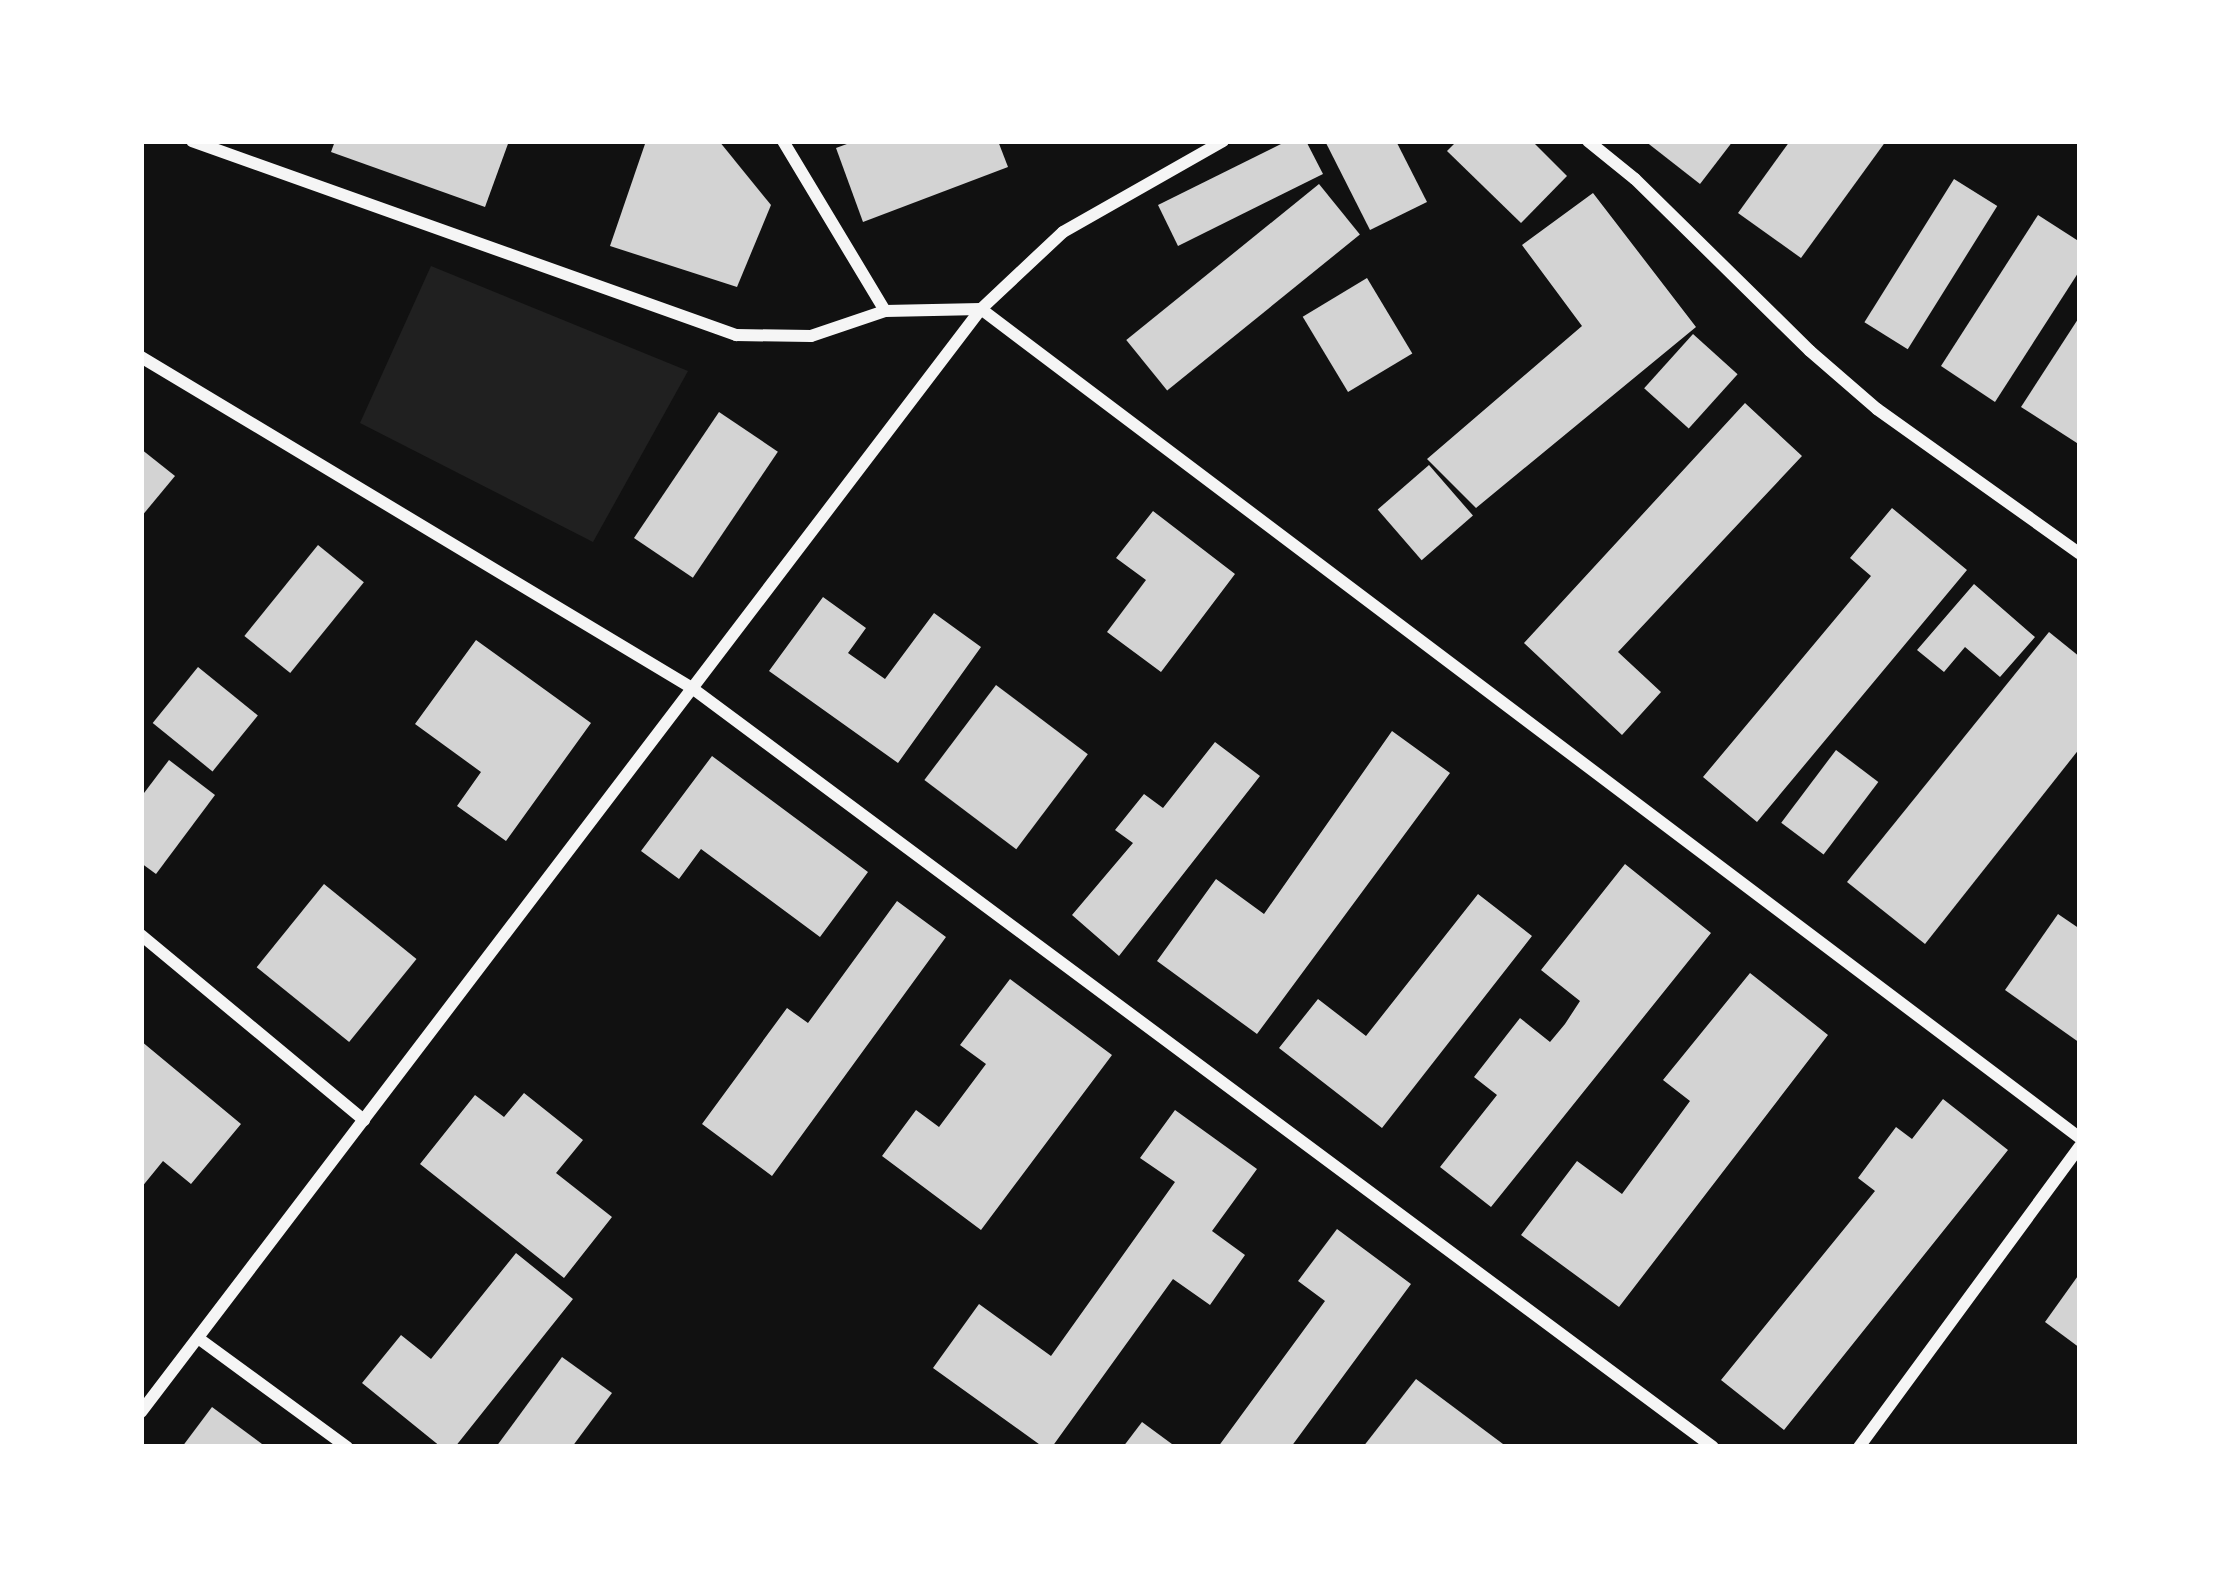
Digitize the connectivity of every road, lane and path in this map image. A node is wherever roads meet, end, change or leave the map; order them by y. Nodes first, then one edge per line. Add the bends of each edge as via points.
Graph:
1 (192, 141) edge
2 (783, 141) edge
3 (1223, 141) edge
4 (1588, 141) edge
5 (981, 309) junction
6 (885, 311) junction
7 (141, 357) edge
8 (2080, 554) edge
9 (692, 688) junction
10 (141, 935) edge
11 (364, 1120) junction
12 (2080, 1142) edge
13 (197, 1338) junction
14 (141, 1412) edge
15 (347, 1447) edge
16 (1713, 1447) edge
17 (1859, 1447) edge

1 - 6 street via 736,335 811,337
2 - 6 street
3 - 5 street via 1064,232
4 - 8 street via 1877,409
5 - 6 street
5 - 9 street
5 - 12 street
7 - 9 street
9 - 11 street
9 - 16 street
10 - 11 street
11 - 13 street
12 - 17 street
13 - 14 street
13 - 15 street

